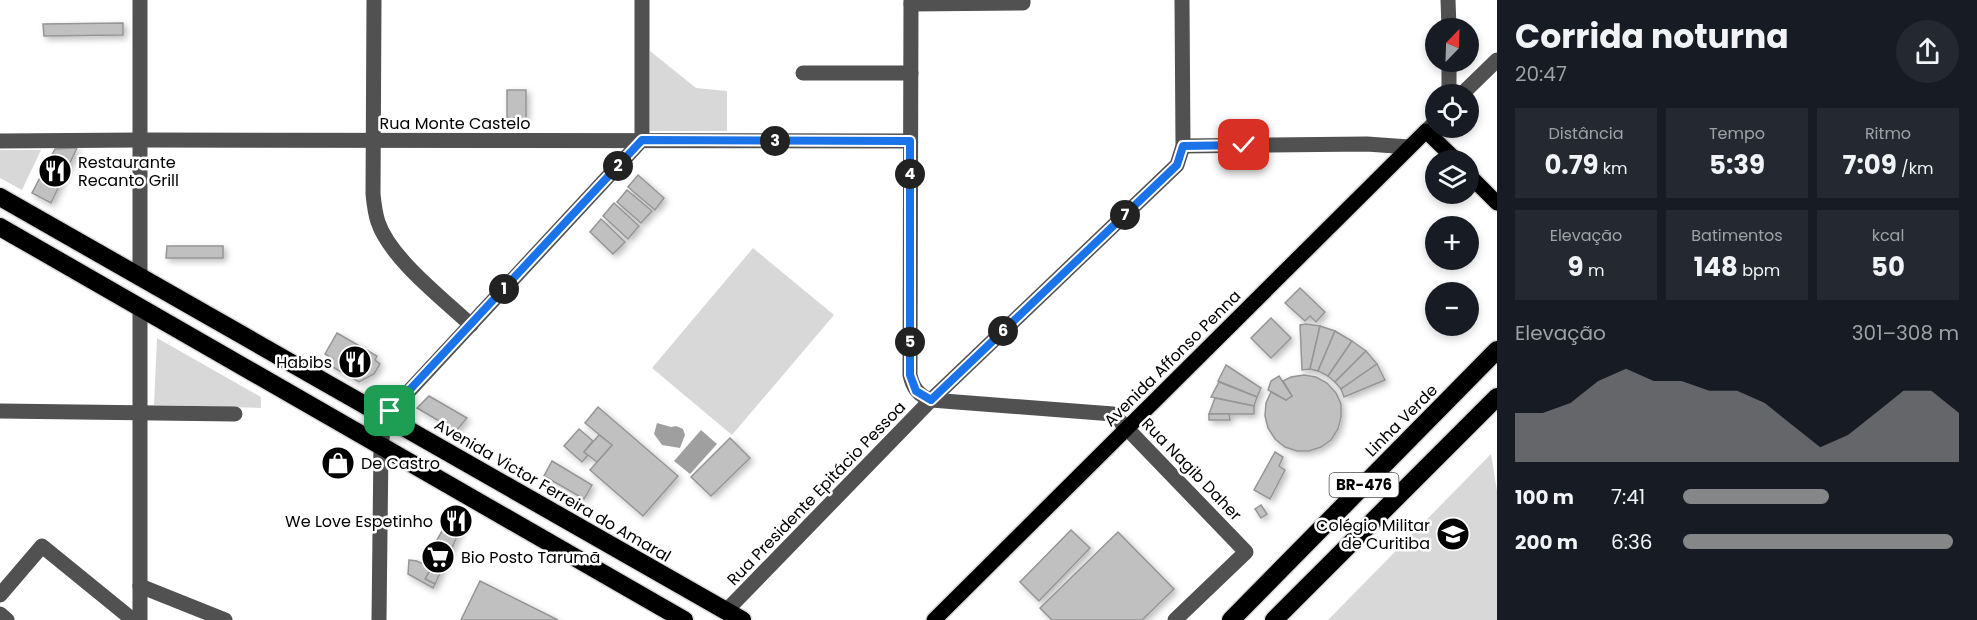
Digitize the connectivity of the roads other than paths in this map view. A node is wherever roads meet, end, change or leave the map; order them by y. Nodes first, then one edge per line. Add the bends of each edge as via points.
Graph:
1 (140, 0) edge
2 (374, 0) edge
3 (642, 0) edge
4 (1023, 0) edge
5 (1182, 0) edge
6 (1448, 0) edge
7 (911, 2) edge
8 (1449, 18) edge
9 (1497, 60) edge
10 (803, 73) dead end
11 (911, 73) junction
12 (1472, 84) edge
13 (1425, 132) edge
14 (140, 140) junction
15 (642, 140) junction
16 (0, 141) edge
17 (374, 141) junction
18 (910, 141) junction
19 (1183, 146) junction
20 (1409, 147) junction
21 (1479, 185) edge
22 (0, 197) edge
23 (1497, 203) edge
24 (0, 227) edge
25 (140, 277) junction
26 (140, 308) junction
27 (471, 325) junction
28 (1497, 350) edge
29 (1497, 397) edge
30 (931, 400) junction
31 (0, 411) edge
32 (140, 412) junction
33 (235, 414) dead end
34 (385, 417) junction
35 (1128, 428) junction
36 (381, 446) junction
37 (140, 586) junction
38 (0, 595) edge
39 (0, 614) edge
40 (734, 615) edge
41 (7, 620) edge
42 (133, 620) edge
43 (140, 620) edge
44 (225, 620) edge
45 (379, 620) edge
46 (684, 620) edge
47 (934, 620) edge
48 (1175, 620) edge
49 (1231, 620) edge
50 (1274, 620) edge

1 - 14 street
2 - 17 street
3 - 15 street
4 - 7 street
5 - 19 street
6 - 8 street
7 - 11 street
9 - 12 street
10 - 11 street
11 - 18 street
13 - 20 main road, Avenida Affonso Penna
14 - 16 street, Rua Monte Castelo
14 - 17 street, Rua Monte Castelo
14 - 25 street
15 - 17 street, Rua Monte Castelo
15 - 18 street, Rua Monte Castelo
15 - 27 street
17 - 27 street via 378,224 407,264
18 - 30 street via 910,375 916,391
19 - 20 street
19 - 30 street, Rua Presidente Epitácio Pessoa via 1177,165
20 - 35 main road, Avenida Affonso Penna
21 - 23 main road
22 - 25 highway, Avenida Victor Ferreira do Amaral
24 - 26 highway
25 - 34 highway, Avenida Victor Ferreira do Amaral
26 - 32 street
26 - 36 highway
27 - 34 street
28 - 49 highway, Linha Verde / BR-476
29 - 50 highway
30 - 35 street, Rua Nagib Daher via 1113,414
30 - 40 street, Rua Presidente Epitácio Pessoa
31 - 32 street
32 - 33 street
32 - 37 street
34 - 36 street
34 - 40 highway, Avenida Victor Ferreira do Amaral
35 - 47 main road, Avenida Affonso Penna
35 - 48 street, Rua Nagib Daher via 1246,552
36 - 45 street
36 - 46 highway
37 - 43 street
37 - 44 street
38 - 42 street via 42,546
39 - 41 street

